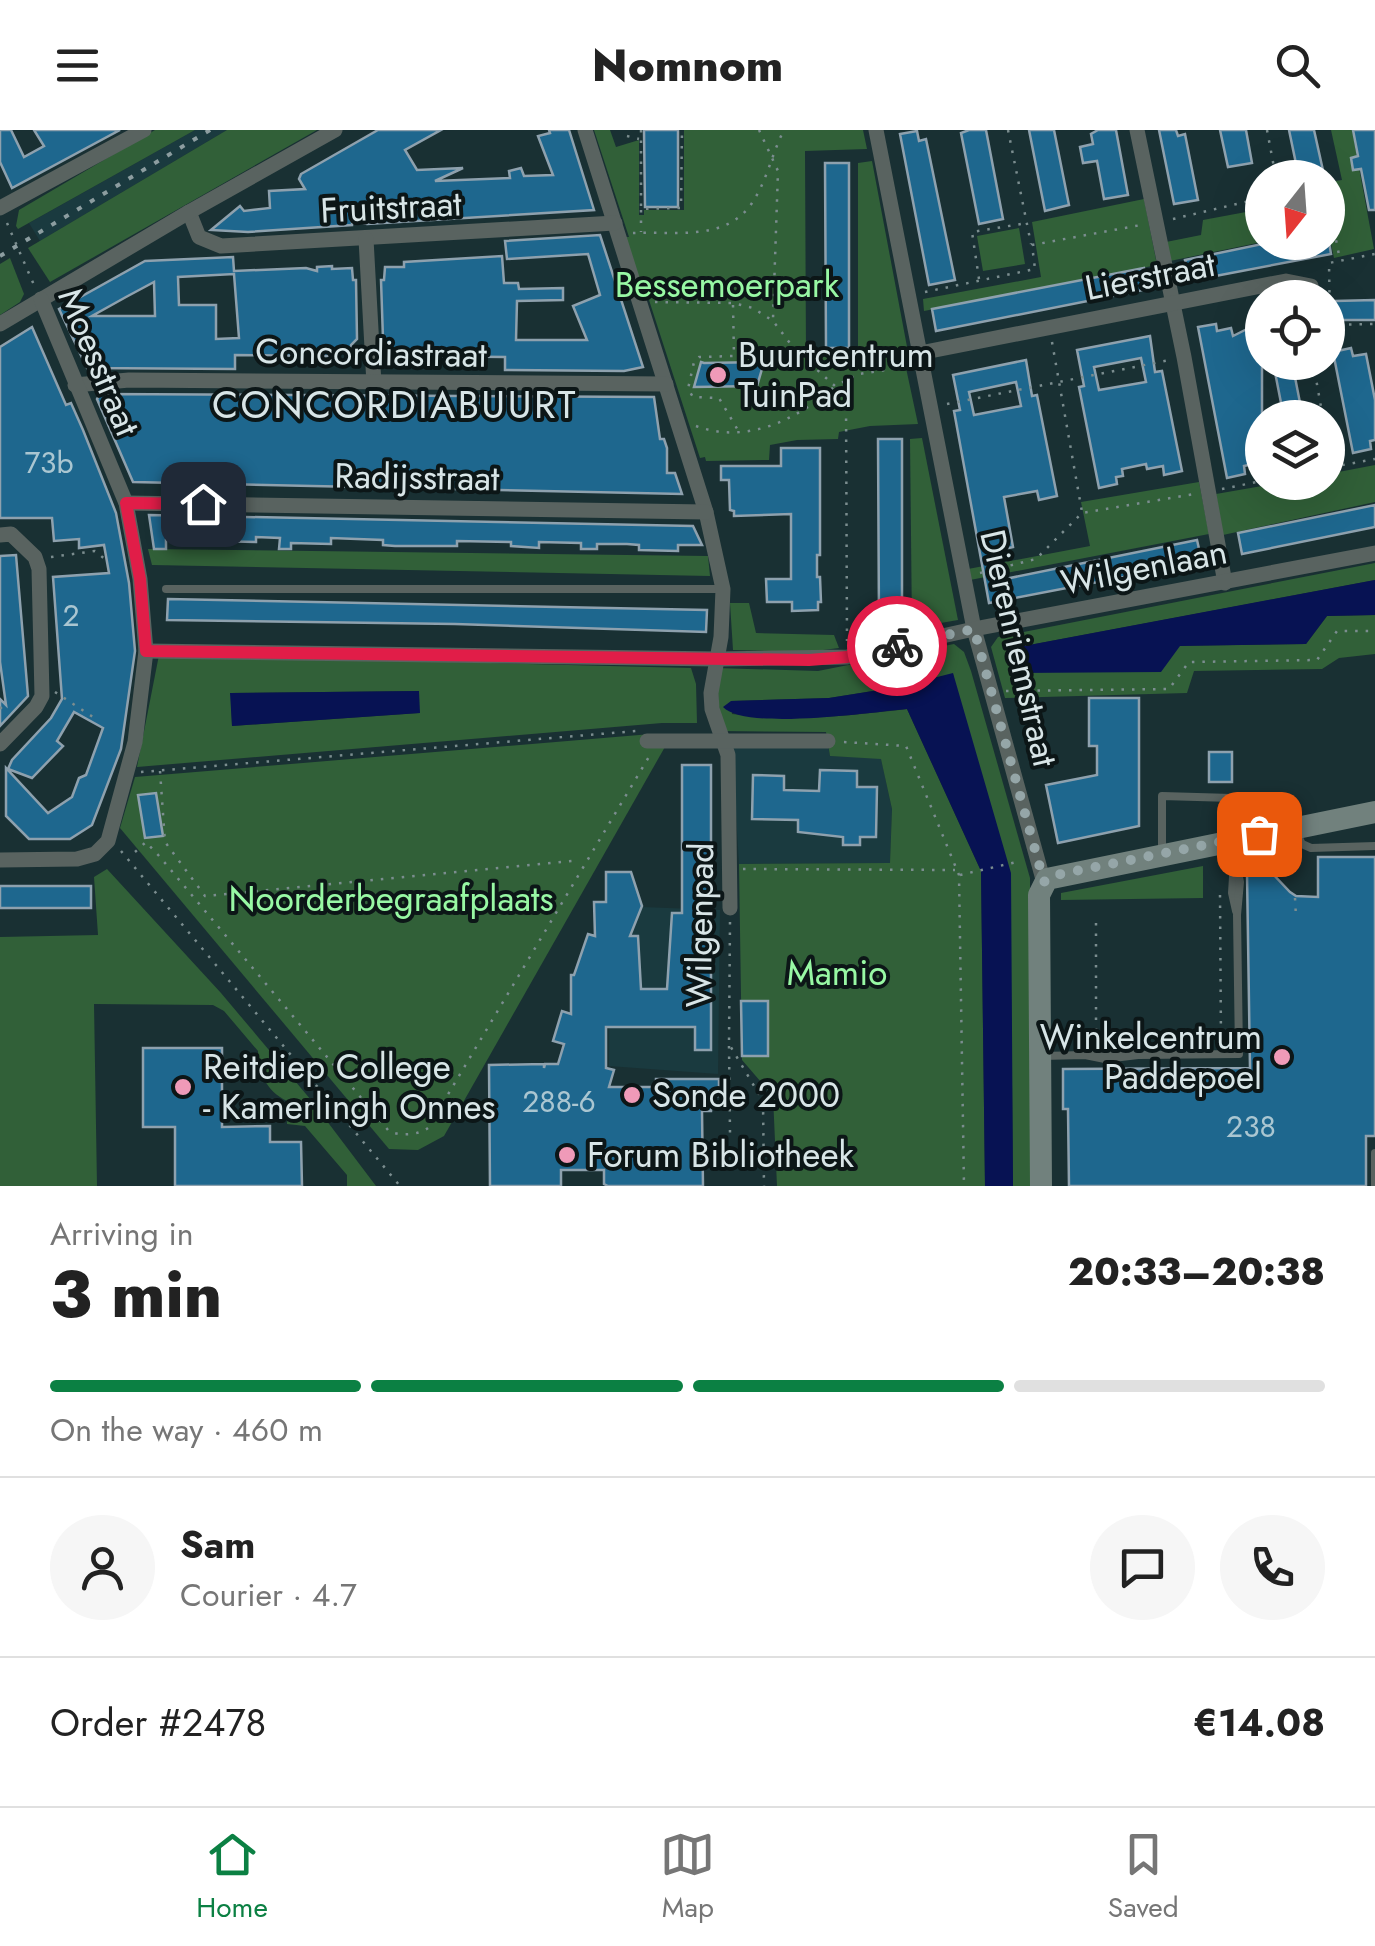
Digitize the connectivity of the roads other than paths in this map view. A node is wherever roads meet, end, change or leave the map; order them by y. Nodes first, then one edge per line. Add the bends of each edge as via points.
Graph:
1 (144, 130) edge
2 (335, 130) edge
3 (585, 130) edge
4 (876, 130) edge
5 (1137, 130) edge
6 (190, 212) junction
7 (4, 216) edge
8 (617, 229) junction
9 (366, 239) junction
10 (1245, 289) edge
11 (41, 299) junction
12 (1174, 303) junction
13 (0, 324) edge
14 (921, 359) junction
15 (374, 384) junction
16 (666, 384) junction
17 (75, 385) junction
18 (126, 503) junction
19 (706, 512) junction
20 (6, 535) edge
21 (1375, 552) edge
22 (1224, 583) junction
23 (166, 588) dead end
24 (722, 589) junction
25 (974, 629) junction
26 (146, 651) junction
27 (718, 659) junction
28 (647, 738) road end
29 (724, 740) junction
30 (828, 742) road end
31 (0, 744) edge
32 (1375, 812) edge
33 (1294, 828) junction
34 (1375, 846) edge
35 (1236, 848) junction
36 (1162, 854) junction
37 (0, 860) edge
38 (1044, 882) junction
39 (730, 908) road end
40 (1138, 1055) junction
41 (1041, 1056) junction
42 (1085, 1056) junction
43 (1375, 1152) edge
44 (1042, 1186) edge
45 (1374, 1186) edge

1 - 7 street
2 - 6 street
3 - 8 street, Wilgenpad
4 - 14 street, Dierenriemstraat
5 - 12 street
6 - 9 street, Fruitstraat via 198,236 220,246
6 - 11 street
8 - 9 street, Fruitstraat
8 - 16 street, Wilgenpad
9 - 15 street
10 - 12 street, Lierstraat
11 - 13 street
11 - 17 street, Moesstraat
12 - 14 street, Lierstraat
12 - 22 street
14 - 25 street, Dierenriemstraat
15 - 16 street, Concordiastraat
15 - 17 street, Concordiastraat
16 - 19 street, Wilgenpad
17 - 18 street, Moesstraat
18 - 19 street, Radijsstraat
18 - 26 street, Moesstraat
19 - 24 street, Wilgenpad
20 - 31 street via 39,569 44,684 36,706
21 - 22 street, Wilgenlaan
22 - 25 street, Wilgenlaan
23 - 24 lane
24 - 27 street, Wilgenpad
25 - 27 street, Wilgenlaan via 847,657
25 - 38 street, Dierenriemstraat
26 - 27 street, Wilgenlaan
26 - 37 street, Moesstraat via 140,713 108,841 77,859
27 - 29 street, Wilgenpad via 712,708
28 - 29 street
29 - 30 street
29 - 39 street, Wilgenpad
32 - 33 street
33 - 34 lane via 1311,848
33 - 35 street
35 - 36 street
35 - 36 lane via 1232,798 1162,796
35 - 40 lane via 1239,1054
36 - 38 street
38 - 41 street, Dierenriemstraat
40 - 42 lane
40 - 42 lane
41 - 42 lane
41 - 44 street, Dierenriemstraat
43 - 45 lane

